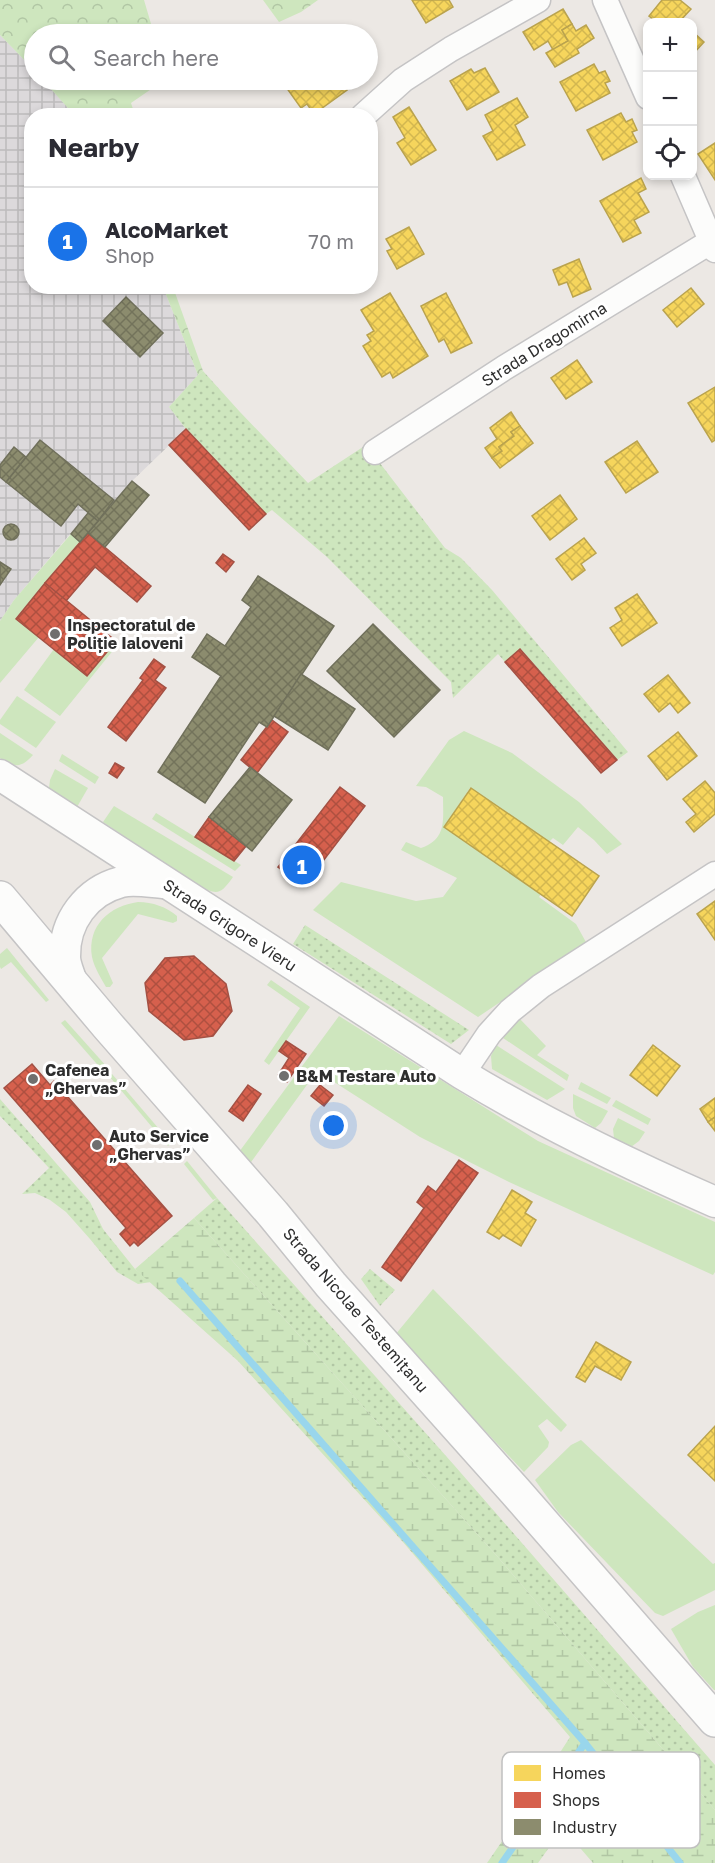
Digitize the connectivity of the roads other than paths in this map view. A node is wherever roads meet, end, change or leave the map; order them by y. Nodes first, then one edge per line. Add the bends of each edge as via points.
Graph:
1 (538, 0) edge
2 (605, 0) edge
3 (643, 86) edge
4 (372, 108) edge
5 (684, 180) edge
6 (714, 243) edge
7 (375, 452) dead end
8 (0, 775) edge
9 (711, 877) edge
10 (165, 883) junction
11 (0, 898) edge
12 (72, 984) junction
13 (462, 1074) junction
14 (715, 1202) edge
15 (715, 1720) edge

1 - 4 street via 403,80
2 - 3 street
5 - 6 street
6 - 7 street, Strada Dragomirna via 504,368
8 - 10 street, Strada Grigore Vieru
9 - 13 street via 541,986 489,1034
10 - 12 street via 123,881 99,891 79,908 67,932 65,958
10 - 13 street, Strada Grigore Vieru
11 - 12 main road, Strada Nicolae Testemițanu
12 - 15 main road, Strada Nicolae Testemițanu
13 - 14 street, Strada Grigore Vieru via 594,1146

